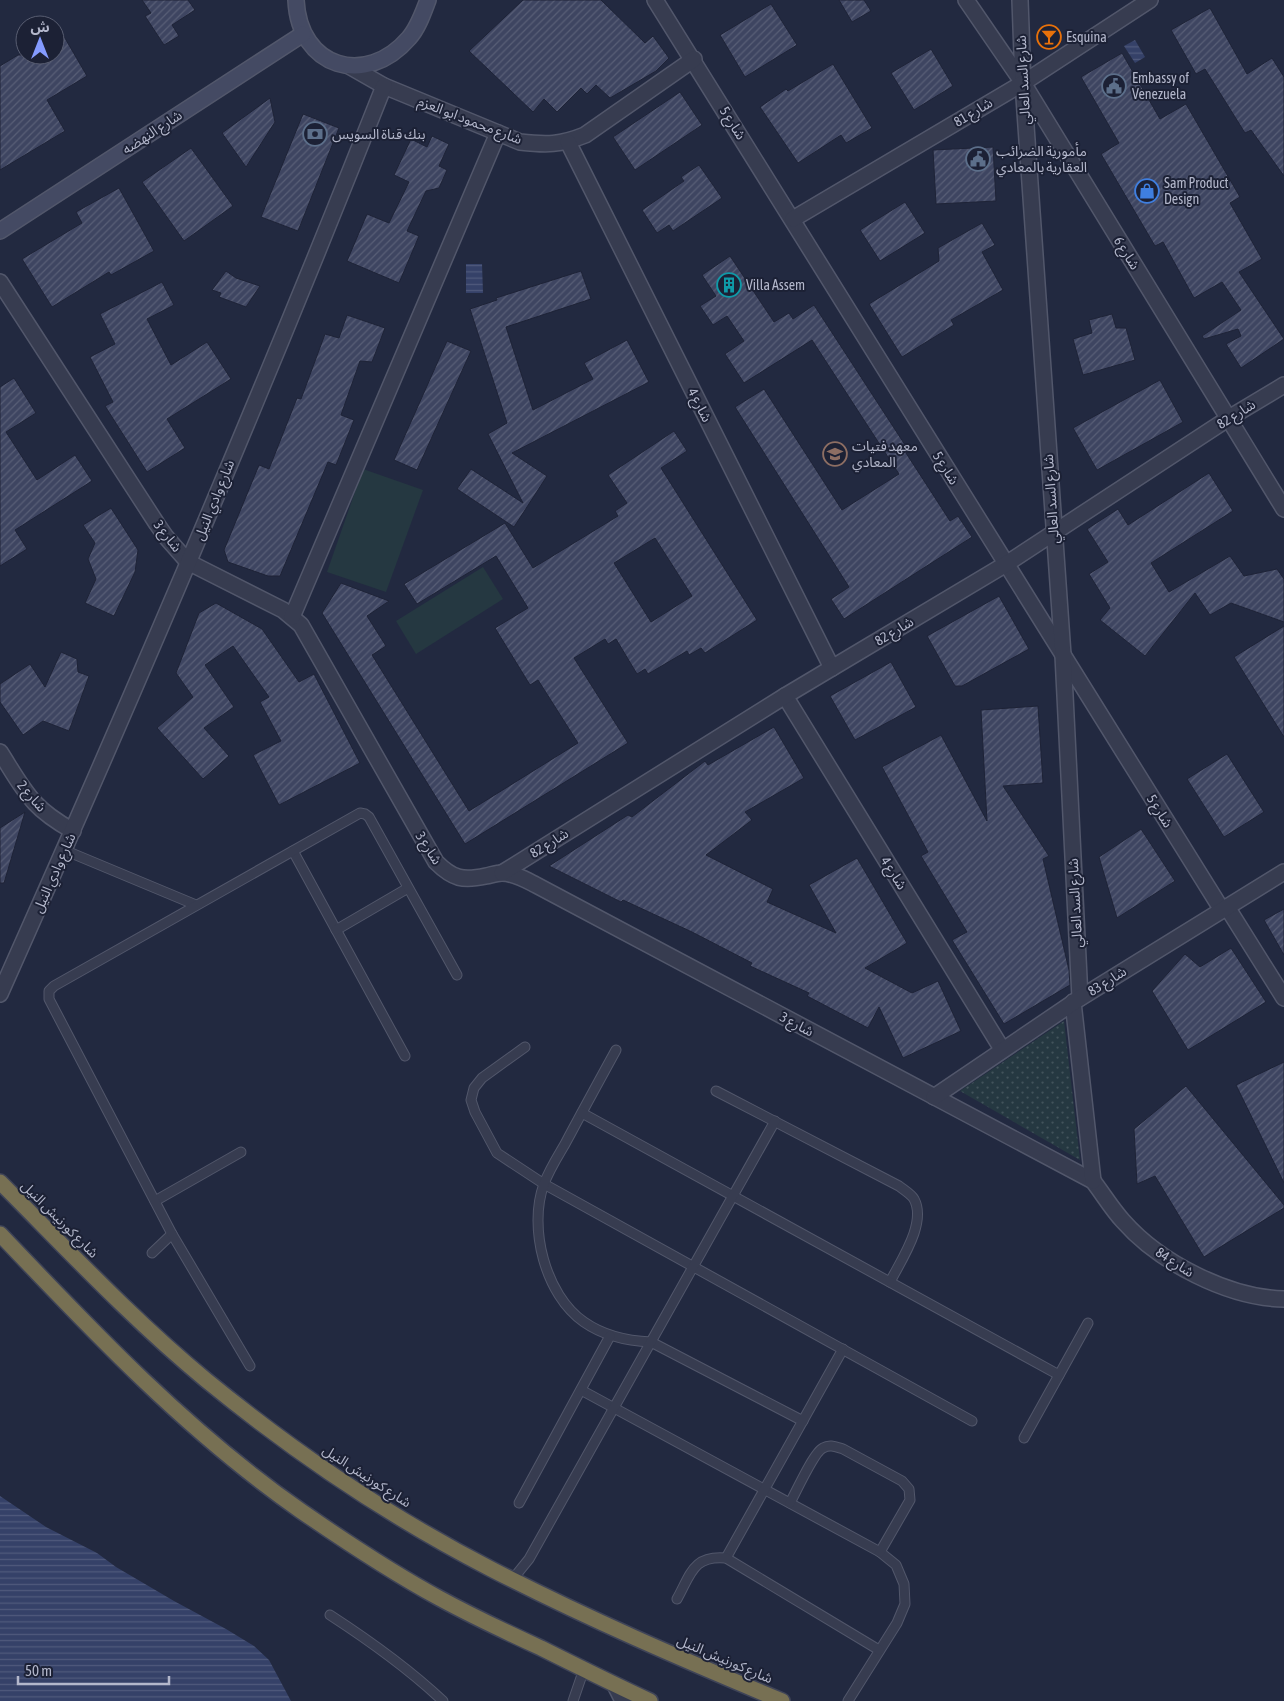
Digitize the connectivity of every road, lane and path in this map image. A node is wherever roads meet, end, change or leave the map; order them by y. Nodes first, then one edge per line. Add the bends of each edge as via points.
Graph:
1 (296, 0) edge
2 (428, 0) edge
3 (655, 0) edge
4 (966, 0) edge
5 (1020, 0) edge
6 (1150, 0) edge
7 (304, 34) junction
8 (694, 60) junction
9 (348, 66) junction
10 (1022, 83) junction
11 (384, 86) junction
12 (498, 133) junction
13 (568, 142) junction
14 (793, 219) junction
15 (0, 230) edge
16 (0, 282) edge
17 (1284, 385) edge
18 (1228, 418) junction
19 (1284, 508) edge
20 (1053, 532) junction
21 (188, 562) junction
22 (1006, 564) junction
23 (292, 617) junction
24 (1063, 655) junction
25 (832, 668) junction
26 (786, 696) junction
27 (0, 752) edge
28 (73, 831) junction
29 (64, 850) junction
30 (293, 851) junction
31 (1284, 872) edge
32 (502, 873) junction
33 (408, 888) junction
34 (196, 905) junction
35 (1224, 908) junction
36 (336, 930) junction
37 (456, 975) dead end
38 (0, 994) edge
39 (1284, 998) edge
40 (1076, 1000) junction
41 (525, 1047) dead end
42 (1002, 1049) junction
43 (616, 1050) dead end
44 (405, 1056) dead end
45 (716, 1091) dead end
46 (934, 1097) junction
47 (582, 1113) junction
48 (775, 1121) junction
49 (241, 1152) dead end
50 (1093, 1181) junction
51 (0, 1182) edge
52 (544, 1184) junction
53 (733, 1196) junction
54 (154, 1201) junction
55 (0, 1234) edge
56 (172, 1234) junction
57 (152, 1253) dead end
58 (694, 1267) junction
59 (890, 1282) junction
60 (1284, 1299) edge
61 (1088, 1323) dead end
62 (610, 1336) junction
63 (651, 1342) junction
64 (843, 1349) junction
65 (250, 1366) dead end
66 (1059, 1375) junction
67 (581, 1390) junction
68 (614, 1408) junction
69 (803, 1420) junction
70 (972, 1421) dead end
71 (1024, 1438) dead end
72 (764, 1489) junction
73 (519, 1502) dead end
74 (790, 1503) junction
75 (880, 1552) junction
76 (726, 1558) junction
77 (512, 1580) junction
78 (677, 1599) dead end
79 (330, 1615) dead end
80 (878, 1650) junction
81 (584, 1669) junction
82 (615, 1685) junction
83 (443, 1701) edge
84 (573, 1701) edge
85 (623, 1701) edge
86 (650, 1701) edge
87 (782, 1701) edge
88 (848, 1701) edge

1 - 7 main road
2 - 9 main road via 410,37 393,53 372,64
3 - 8 street, شارع 5
4 - 10 street, شارع 6
5 - 10 street, شارع السد العالي
6 - 10 street, شارع 81
7 - 9 main road via 315,50 330,62
7 - 15 main road, شارع النهضه
8 - 13 street, شارع محمود ابو العزم via 585,135
8 - 14 street, شارع 5
9 - 11 street, شارع محمود ابو العزم
10 - 14 street, شارع 81
10 - 18 street, شارع 6
10 - 20 street, شارع السد العالي
11 - 12 street, شارع محمود ابو العزم
11 - 21 street, شارع وادي النيل
12 - 13 street, شارع محمود ابو العزم via 520,142 544,145
12 - 23 street
13 - 25 street, شارع 4
14 - 22 street, شارع 5
16 - 21 street, شارع 3 via 157,524
17 - 18 street, شارع 82
18 - 19 street, شارع 6
18 - 20 street, شارع 82
20 - 22 street, شارع 82
20 - 24 street, شارع السد العالي
21 - 23 street, شارع 3
21 - 28 street, شارع وادي النيل
22 - 24 street, شارع 5
22 - 25 street, شارع 82
23 - 32 street, شارع 3 via 301,625 436,862 458,878 472,879
24 - 35 street, شارع 5
24 - 40 street, شارع السد العالي
25 - 26 street, شارع 82
26 - 32 street, شارع 82
26 - 42 street, شارع 4
27 - 28 street, شارع 2 via 35,803
28 - 29 street, شارع وادي النيل
29 - 34 lane
29 - 38 street, شارع وادي النيل
30 - 33 lane via 356,815 365,814
30 - 34 lane
30 - 36 lane
31 - 35 street, شارع 83
32 - 46 street, شارع 3 via 536,885
33 - 36 lane
33 - 37 lane
34 - 54 lane via 49,991 49,999
35 - 39 street, شارع 5
35 - 40 street, شارع 83
36 - 44 lane
40 - 42 street, شارع 83
40 - 50 street, شارع السد العالي
41 - 52 lane via 482,1078 474,1088 471,1100 497,1153
42 - 46 street, شارع 83
43 - 47 lane
45 - 48 lane
46 - 50 street, شارع 3
47 - 52 lane
47 - 53 lane
48 - 53 lane
48 - 59 lane via 899,1186 914,1198 919,1215 914,1233
49 - 54 lane
50 - 60 street, شارع 84 via 1123,1222 1161,1255 1198,1276 1237,1291
51 - 77 highway, شارع كورنيش النيل via 154,1336 254,1418 376,1502
52 - 58 lane
52 - 62 lane via 538,1210 539,1240 547,1271 561,1298 583,1321
53 - 58 lane
53 - 59 lane
54 - 56 lane
55 - 81 highway via 140,1378 197,1429 292,1505 438,1597
56 - 57 lane
56 - 65 lane
58 - 63 lane
58 - 64 lane
59 - 66 lane
61 - 66 lane
62 - 63 lane
62 - 67 lane
63 - 68 lane
63 - 69 lane
64 - 69 lane
64 - 70 lane
66 - 71 lane
67 - 68 lane
67 - 73 lane
68 - 72 lane
68 - 77 lane via 528,1559
69 - 72 lane
72 - 74 lane
72 - 76 lane
74 - 75 lane
74 - 75 lane via 816,1456 823,1448 833,1445 902,1481 909,1489 910,1500
75 - 80 lane via 896,1565 904,1584 905,1604
76 - 78 lane via 701,1561
76 - 80 lane
77 - 87 highway, شارع كورنيش النيل via 608,1626
79 - 83 lane via 378,1646
80 - 88 lane
81 - 82 highway
81 - 84 lane
82 - 85 street
82 - 86 highway

